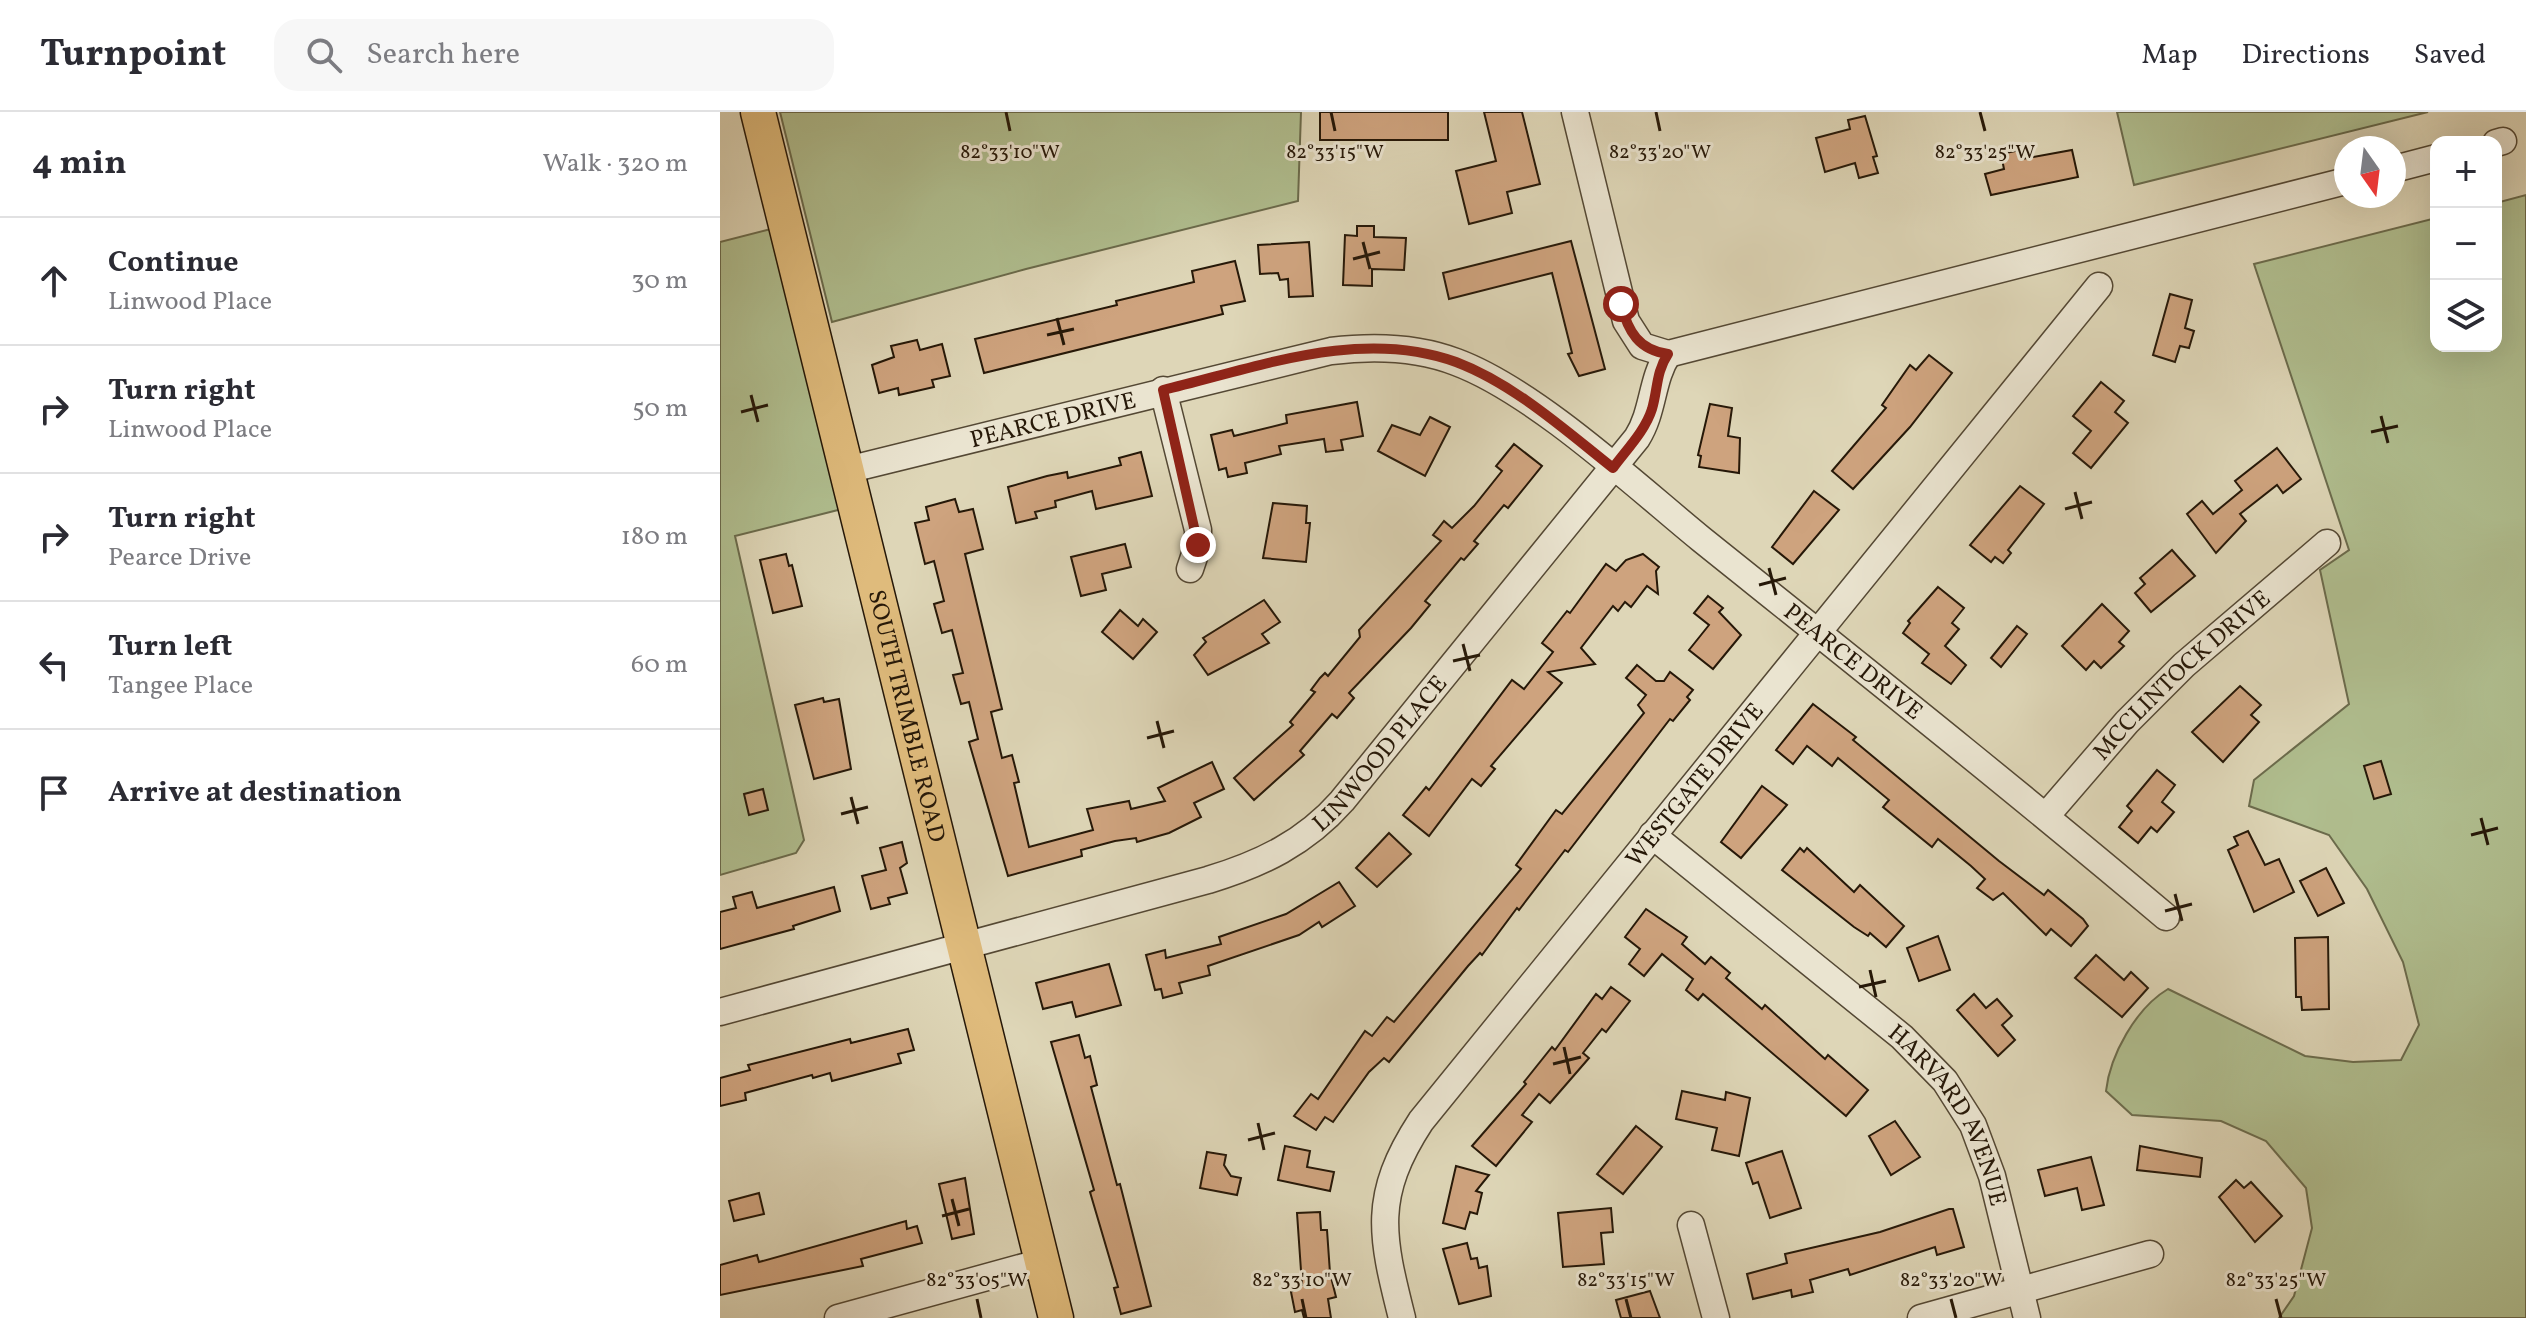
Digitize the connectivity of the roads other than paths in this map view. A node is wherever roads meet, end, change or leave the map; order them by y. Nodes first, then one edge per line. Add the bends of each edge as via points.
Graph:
1 (758, 112) edge
2 (1575, 112) edge
3 (2430, 160) edge
4 (2406, 166) edge
5 (2334, 184) edge
6 (2099, 286) dead end
7 (1668, 354) junction
8 (1163, 390) junction
9 (1613, 468) junction
10 (847, 470) junction
11 (2327, 543) dead end
12 (1190, 569) dead end
13 (1817, 632) junction
14 (2046, 816) junction
15 (1652, 835) junction
16 (2166, 917) dead end
17 (964, 947) junction
18 (720, 1012) edge
19 (1691, 1225) dead end
20 (2150, 1254) dead end
21 (1042, 1262) junction
22 (2020, 1290) junction
23 (838, 1318) edge
24 (1056, 1318) edge
25 (1402, 1318) edge
26 (1716, 1318) edge
27 (1921, 1318) edge
28 (2027, 1318) edge

1 - 10 main road, SOUTH TRIMBLE ROAD
2 - 7 street via 1626,321 1642,346
3 - 4 street
5 - 7 street
6 - 13 street, WESTGATE DRIVE
7 - 9 street, LINWOOD PLACE via 1659,368 1644,426
8 - 9 street, PEARCE DRIVE via 1331,351 1413,352 1456,362 1501,385
8 - 10 street, PEARCE DRIVE
8 - 12 street via 1198,530
9 - 13 street, PEARCE DRIVE
9 - 17 street, LINWOOD PLACE via 1342,801 1309,833 1242,870
10 - 17 main road, SOUTH TRIMBLE ROAD
11 - 14 street, MCCLINTOCK DRIVE via 2184,665
13 - 14 street, PEARCE DRIVE
13 - 15 street, WESTGATE DRIVE
14 - 16 street, PEARCE DRIVE
15 - 22 street, HARVARD AVENUE via 1902,1037 1945,1081 1982,1149
15 - 25 street, WESTGATE DRIVE via 1421,1121 1398,1157 1387,1189 1384,1231
17 - 18 street, LINWOOD PLACE
17 - 21 main road, SOUTH TRIMBLE ROAD
19 - 26 street
20 - 22 street
21 - 23 street
21 - 24 main road, SOUTH TRIMBLE ROAD
22 - 27 street
22 - 28 street, HARVARD AVENUE

